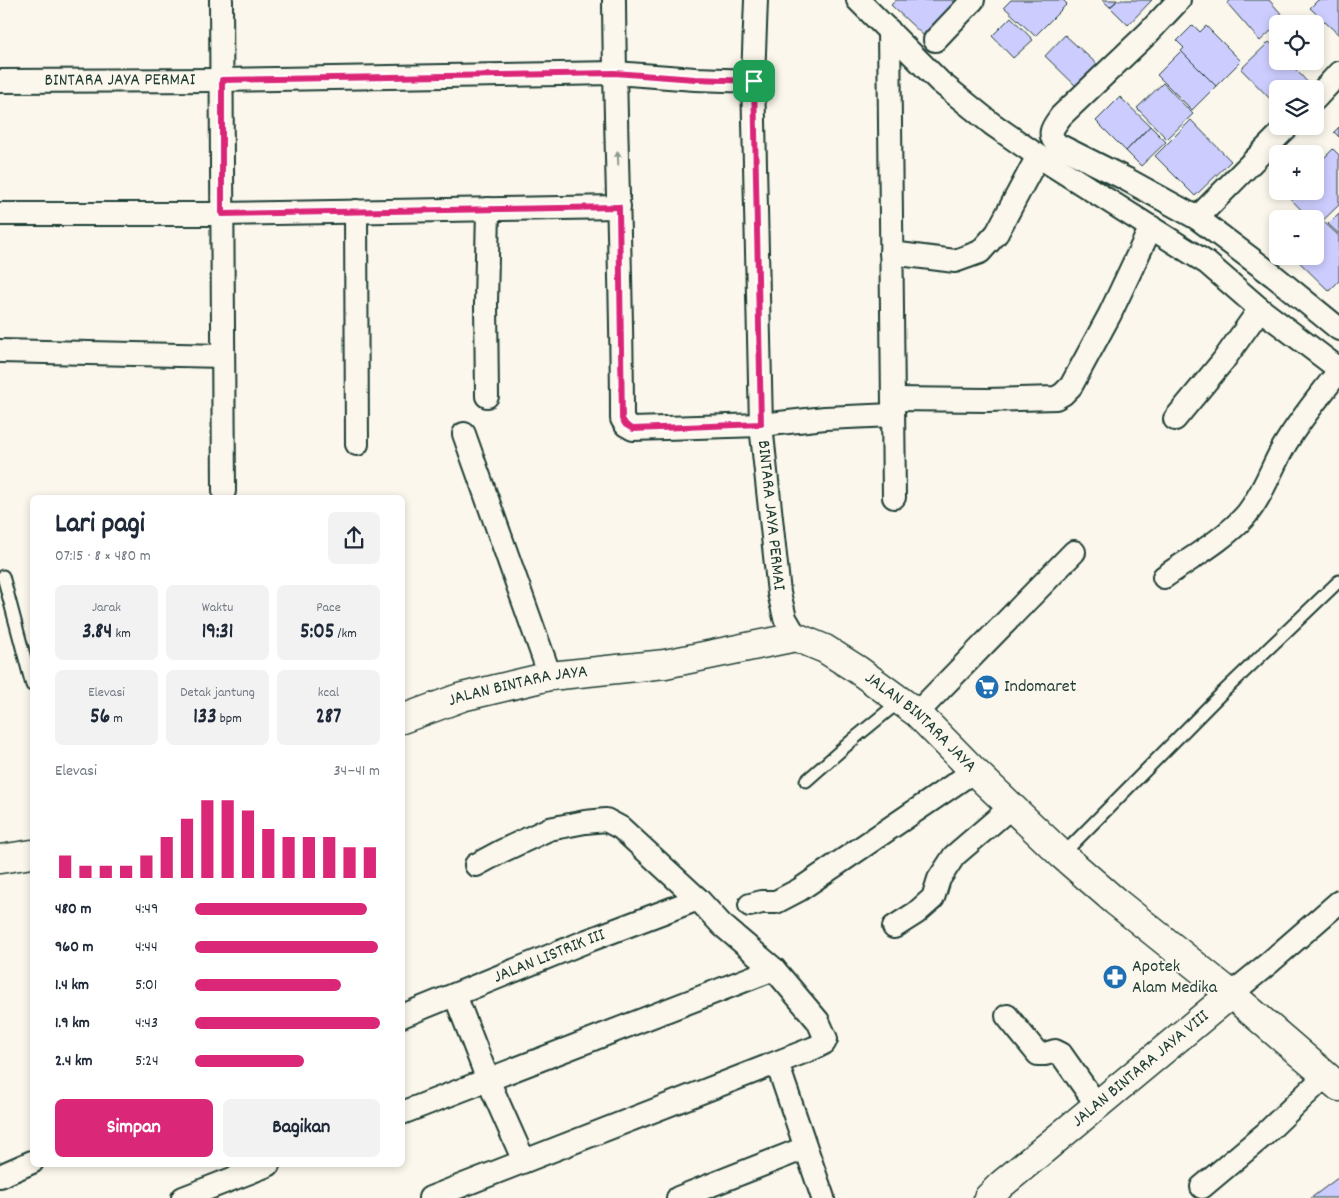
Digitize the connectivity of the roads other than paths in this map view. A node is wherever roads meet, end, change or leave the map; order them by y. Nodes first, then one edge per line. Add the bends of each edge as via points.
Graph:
1 (221, 0) edge
2 (614, 0) edge
3 (756, 0) edge
4 (858, 0) edge
5 (973, 0) edge
6 (1179, 0) edge
7 (889, 30) junction
8 (935, 40) dead end
9 (614, 73) junction
10 (1339, 73) edge
11 (222, 80) junction
12 (0, 81) edge
13 (754, 81) junction
14 (1324, 89) edge
15 (1279, 135) edge
16 (1038, 156) junction
17 (619, 207) junction
18 (488, 209) junction
19 (356, 211) junction
20 (0, 214) edge
21 (222, 214) junction
22 (1196, 218) junction
23 (1151, 227) junction
24 (892, 254) junction
25 (1260, 309) junction
26 (1336, 320) edge
27 (0, 351) edge
28 (223, 356) junction
29 (1339, 370) edge
30 (487, 396) dead end
31 (893, 407) junction
32 (1175, 419) dead end
33 (761, 424) junction
34 (464, 434) dead end
35 (357, 444) dead end
36 (224, 491) dead end
37 (894, 497) dead end
38 (1074, 552) dead end
39 (3, 576) dead end
40 (1164, 577) dead end
41 (1339, 581) edge
42 (796, 637) junction
43 (550, 676) junction
44 (30, 677) edge
45 (909, 707) junction
46 (405, 718) edge
47 (974, 771) junction
48 (806, 781) dead end
49 (1011, 807) junction
50 (30, 854) edge
51 (1062, 856) junction
52 (0, 859) edge
53 (476, 865) dead end
54 (698, 899) junction
55 (1339, 902) edge
56 (750, 905) dead end
57 (894, 927) dead end
58 (774, 969) junction
59 (1231, 994) junction
60 (455, 996) junction
61 (405, 1015) edge
62 (1007, 1016) dead end
63 (777, 1063) junction
64 (488, 1080) junction
65 (1333, 1081) edge
66 (1097, 1105) junction
67 (405, 1112) edge
68 (805, 1148) junction
69 (524, 1162) junction
70 (30, 1163) edge
71 (263, 1167) edge
72 (0, 1176) edge
73 (1202, 1187) dead end
74 (183, 1198) edge
75 (430, 1198) edge
76 (678, 1198) edge
77 (823, 1198) edge
78 (988, 1198) edge

1 - 11 street
2 - 9 street
3 - 13 street, BINTARA JAYA PERMAI
4 - 7 street
5 - 8 street
6 - 22 street via 1061,116 1051,129 1051,135 1058,145
7 - 16 street via 940,82
7 - 24 street
9 - 11 street, BINTARA JAYA PERMAI
9 - 13 street, BINTARA JAYA PERMAI
17 -> 9 street
10 - 14 street
11 - 12 street, BINTARA JAYA PERMAI
11 - 21 street
13 - 33 street, BINTARA JAYA PERMAI
15 - 22 street
16 - 23 street
16 - 24 street via 997,233 980,252 955,261
17 - 18 street
17 - 33 street via 622,419 633,429
18 - 19 street
18 - 30 street
19 - 21 street
19 - 35 street
20 - 21 street
21 - 28 street
22 - 26 street
23 - 25 street via 1207,263
23 - 31 street via 1110,314 1072,386 1063,394 1056,398
24 - 31 street
25 - 29 street
25 - 32 street via 1223,361
27 - 28 street
28 - 36 street
29 - 40 street via 1292,432 1247,514 1226,534
31 - 33 street
31 - 37 street
33 - 42 street, BINTARA JAYA PERMAI via 779,593 785,618
34 - 43 street
38 - 45 street
39 - 44 lane
41 - 51 lane via 1221,694
42 - 43 street, JALAN BINTARA JAYA via 665,664
42 - 45 street, JALAN BINTARA JAYA via 825,649
43 - 46 street, JALAN BINTARA JAYA via 462,697
45 - 47 street, JALAN BINTARA JAYA
45 - 48 lane via 870,725
47 - 49 street, JALAN BINTARA JAYA
47 - 56 street via 799,890 776,902
49 - 51 street, JALAN BINTARA JAYA
49 - 57 street via 954,856 939,879 933,898
50 - 52 street
51 - 59 street, JALAN BINTARA JAYA
53 - 54 street via 549,829 606,820 621,828
54 - 58 street
54 - 60 street, JALAN LISTRIK III
55 - 59 street, JALAN BINTARA JAYA VIII
58 - 63 street via 818,1021 826,1039 814,1048
58 - 64 street
59 - 65 street, JALAN BINTARA JAYA
59 - 66 street, JALAN BINTARA JAYA VIII
60 - 61 street, JALAN LISTRIK III
60 - 64 street
62 - 66 street via 1038,1054 1055,1051 1061,1054
63 - 68 street
63 - 69 street
64 - 67 street
64 - 69 street
65 - 73 street
66 - 78 street, JALAN BINTARA JAYA VIII
68 - 76 street
68 - 77 street
69 - 75 street
70 - 72 street
71 - 74 street

